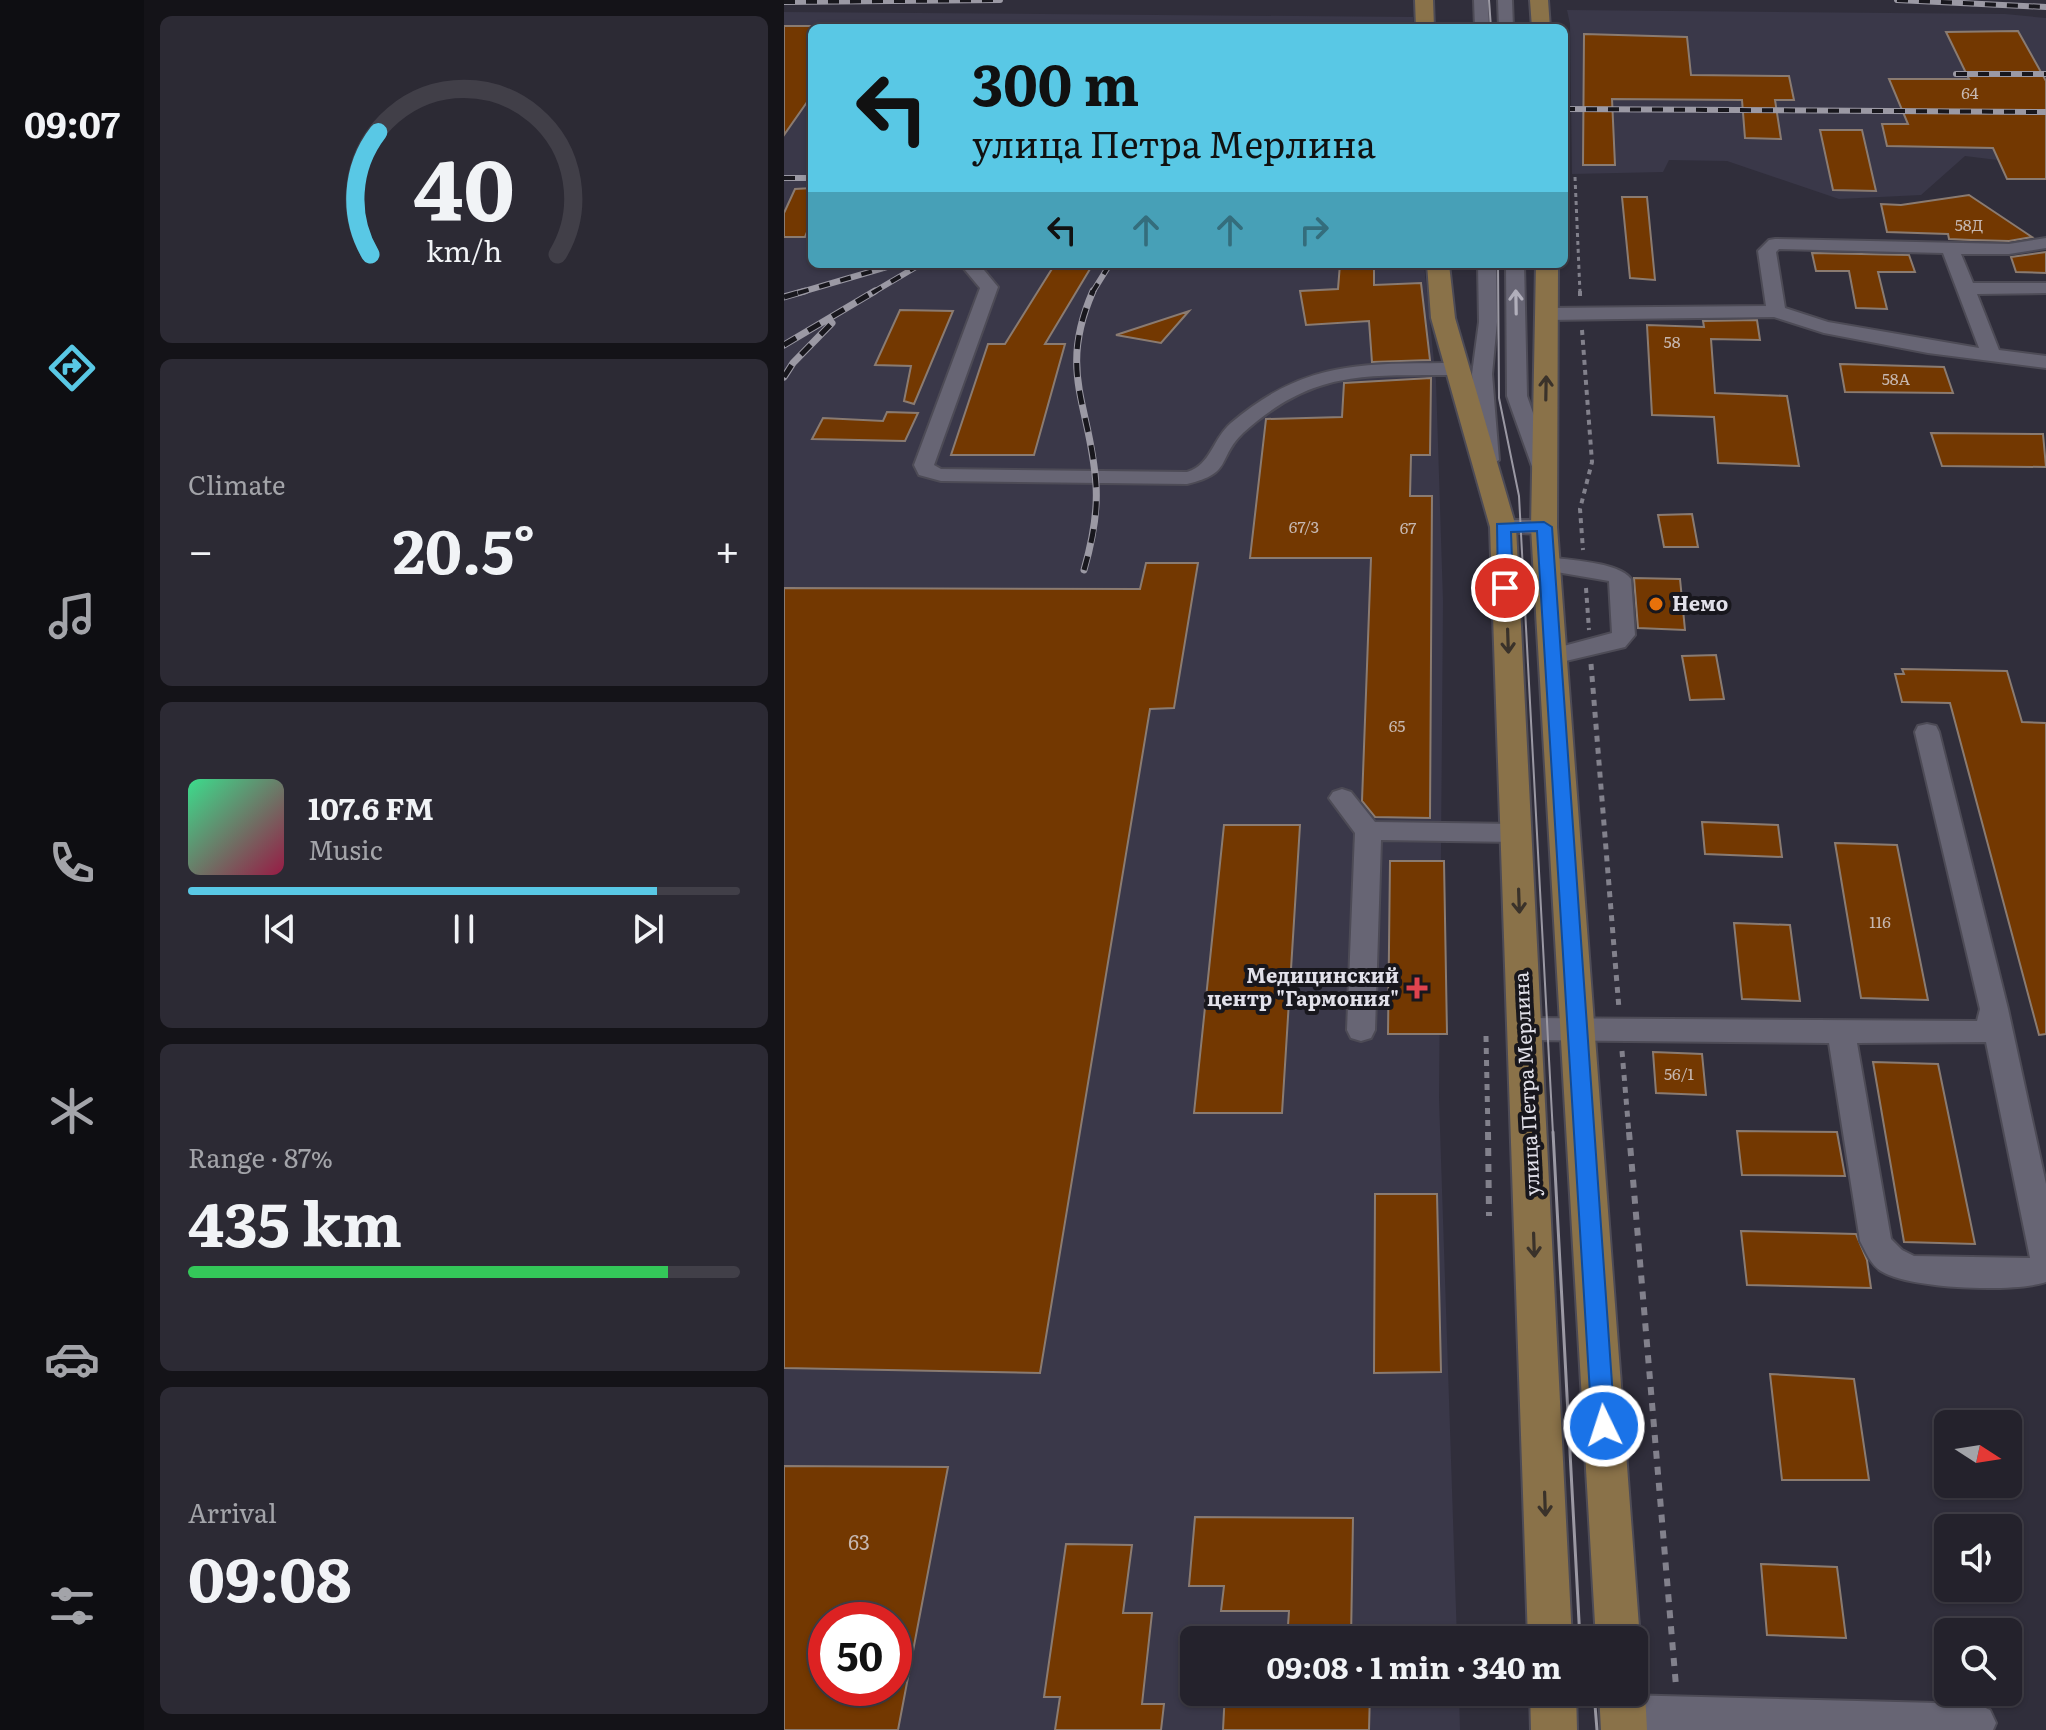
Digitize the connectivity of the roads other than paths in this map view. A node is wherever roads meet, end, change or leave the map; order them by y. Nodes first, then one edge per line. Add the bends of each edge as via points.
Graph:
1 (1424, 0) edge
2 (1481, 0) edge
3 (1505, 0) edge
4 (1539, 0) edge
5 (1425, 24) edge
6 (1482, 24) edge
7 (1506, 24) edge
8 (1541, 24) edge
9 (2046, 243) edge
10 (1950, 248) junction
11 (972, 268) edge
12 (1438, 268) edge
13 (1487, 268) edge
14 (1515, 268) edge
15 (1547, 268) edge
16 (2046, 288) edge
17 (1964, 289) junction
18 (1776, 311) junction
19 (1547, 314) junction
20 (1991, 355) junction
21 (2046, 362) edge
22 (1457, 369) junction
23 (1545, 474) junction
24 (1492, 487) junction
25 (1503, 527) junction
26 (1544, 527) junction
27 (1547, 564) junction
28 (1553, 656) junction
29 (1927, 732) dead end
30 (1342, 798) dead end
31 (1368, 831) junction
32 (1516, 833) junction
33 (1995, 1017) junction
34 (1524, 1029) junction
35 (1361, 1030) dead end
36 (1577, 1030) junction
37 (1841, 1032) junction
38 (2046, 1255) edge
39 (1549, 1626) edge
40 (1617, 1626) edge
41 (1553, 1706) edge
42 (1623, 1712) edge
43 (1691, 1720) edge
44 (1977, 1723) dead end
45 (1554, 1730) edge

1 - 5 main road
2 - 6 street
3 - 7 street
4 - 8 main road
9 - 10 street via 2009,249
10 - 17 street
10 - 18 street via 1775,244 1767,251
11 - 22 street via 989,287 924,465 926,471 941,475 1204,475 1214,468 1232,433 1318,378
12 - 22 main road, улица Петра Мерлина via 1443,318
13 - 24 street, улица Петра Мерлина via 1482,374
23 -> 14 street via 1517,396
15 - 19 main road
16 - 17 street
17 - 20 street
18 - 19 street
18 - 20 street via 1834,330
23 -> 19 main road
20 - 21 street
22 - 24 main road, улица Петра Мерлина
23 - 26 main road
24 - 25 main road, улица Петра Мерлина
25 - 26 street
25 -> 32 main road, улица Петра Мерлина
26 - 27 main road
27 - 28 main road
27 - 28 street via 1608,572 1620,579 1624,635 1617,642
28 - 36 main road
29 - 33 street
30 - 31 street
31 - 32 street
31 - 35 street
32 -> 34 main road, улица Петра Мерлина
33 - 37 street via 1990,1028 1979,1033
33 - 38 street
34 - 36 street
34 -> 39 main road, улица Петра Мерлина
36 - 37 street
36 - 40 main road
37 - 38 street via 1881,1253 1914,1270 2025,1274 2045,1265
41 - 45 main road
42 - 43 street
43 - 44 street

